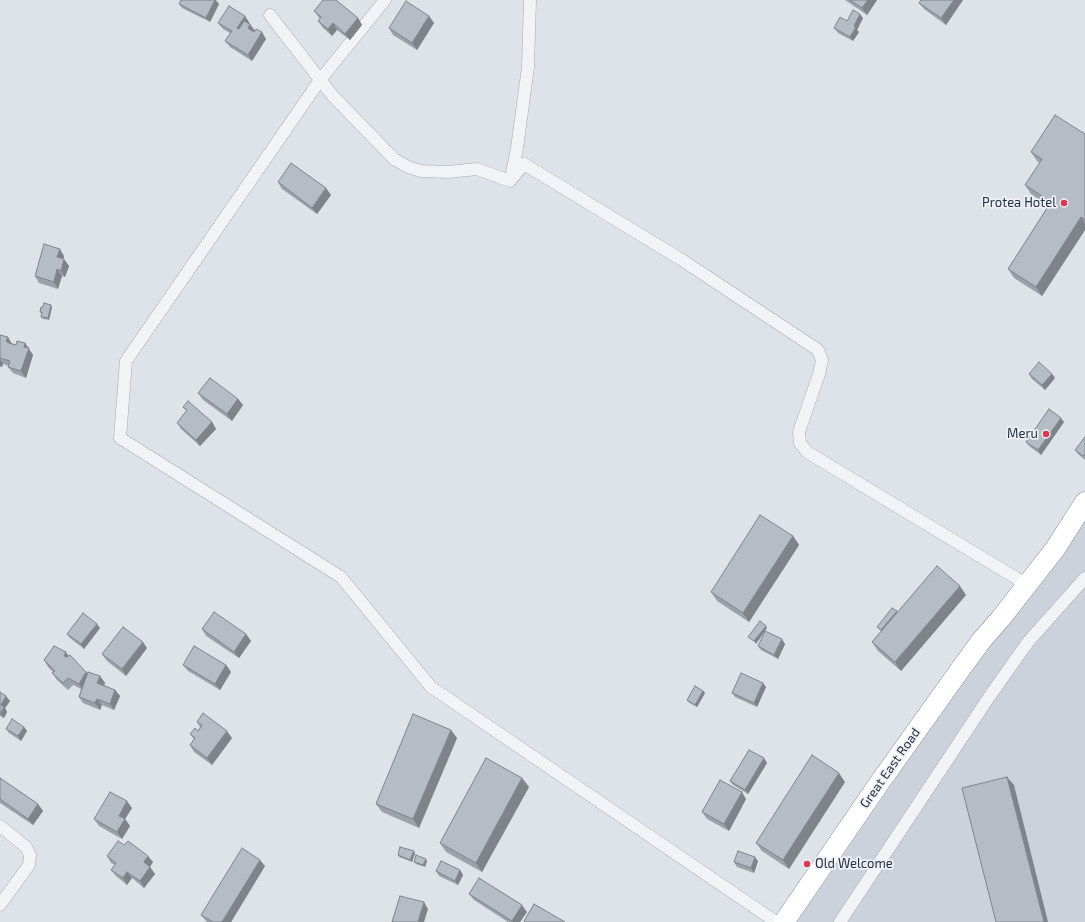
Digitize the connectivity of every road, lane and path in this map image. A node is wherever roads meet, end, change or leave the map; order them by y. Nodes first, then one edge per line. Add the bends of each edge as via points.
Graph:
1 (385, 0) edge
2 (530, 0) edge
3 (270, 15) dead end
4 (320, 80) junction
5 (510, 181) junction
6 (1085, 502) edge
7 (1085, 578) edge
8 (1026, 584) junction
9 (1001, 618) junction
10 (0, 826) edge
11 (0, 905) edge
12 (776, 922) edge
13 (784, 922) edge
14 (801, 922) edge
15 (840, 922) edge

1 - 4 street
2 - 5 street via 528,66
3 - 4 street
4 - 5 street via 394,159 408,167 421,171 448,172 477,169
4 - 12 street via 126,361 120,438 341,577 431,686
5 - 8 street via 524,164 682,260 818,350 822,360 819,374 799,432 800,443 807,452
6 - 8 highway, Great East Road via 1055,549
7 - 15 street via 1028,642
8 - 9 highway, Great East Road
9 - 13 highway, Great East Road via 981,641 880,782
9 - 14 highway, Great East Road via 979,656
10 - 11 street via 26,847 30,855 29,865

